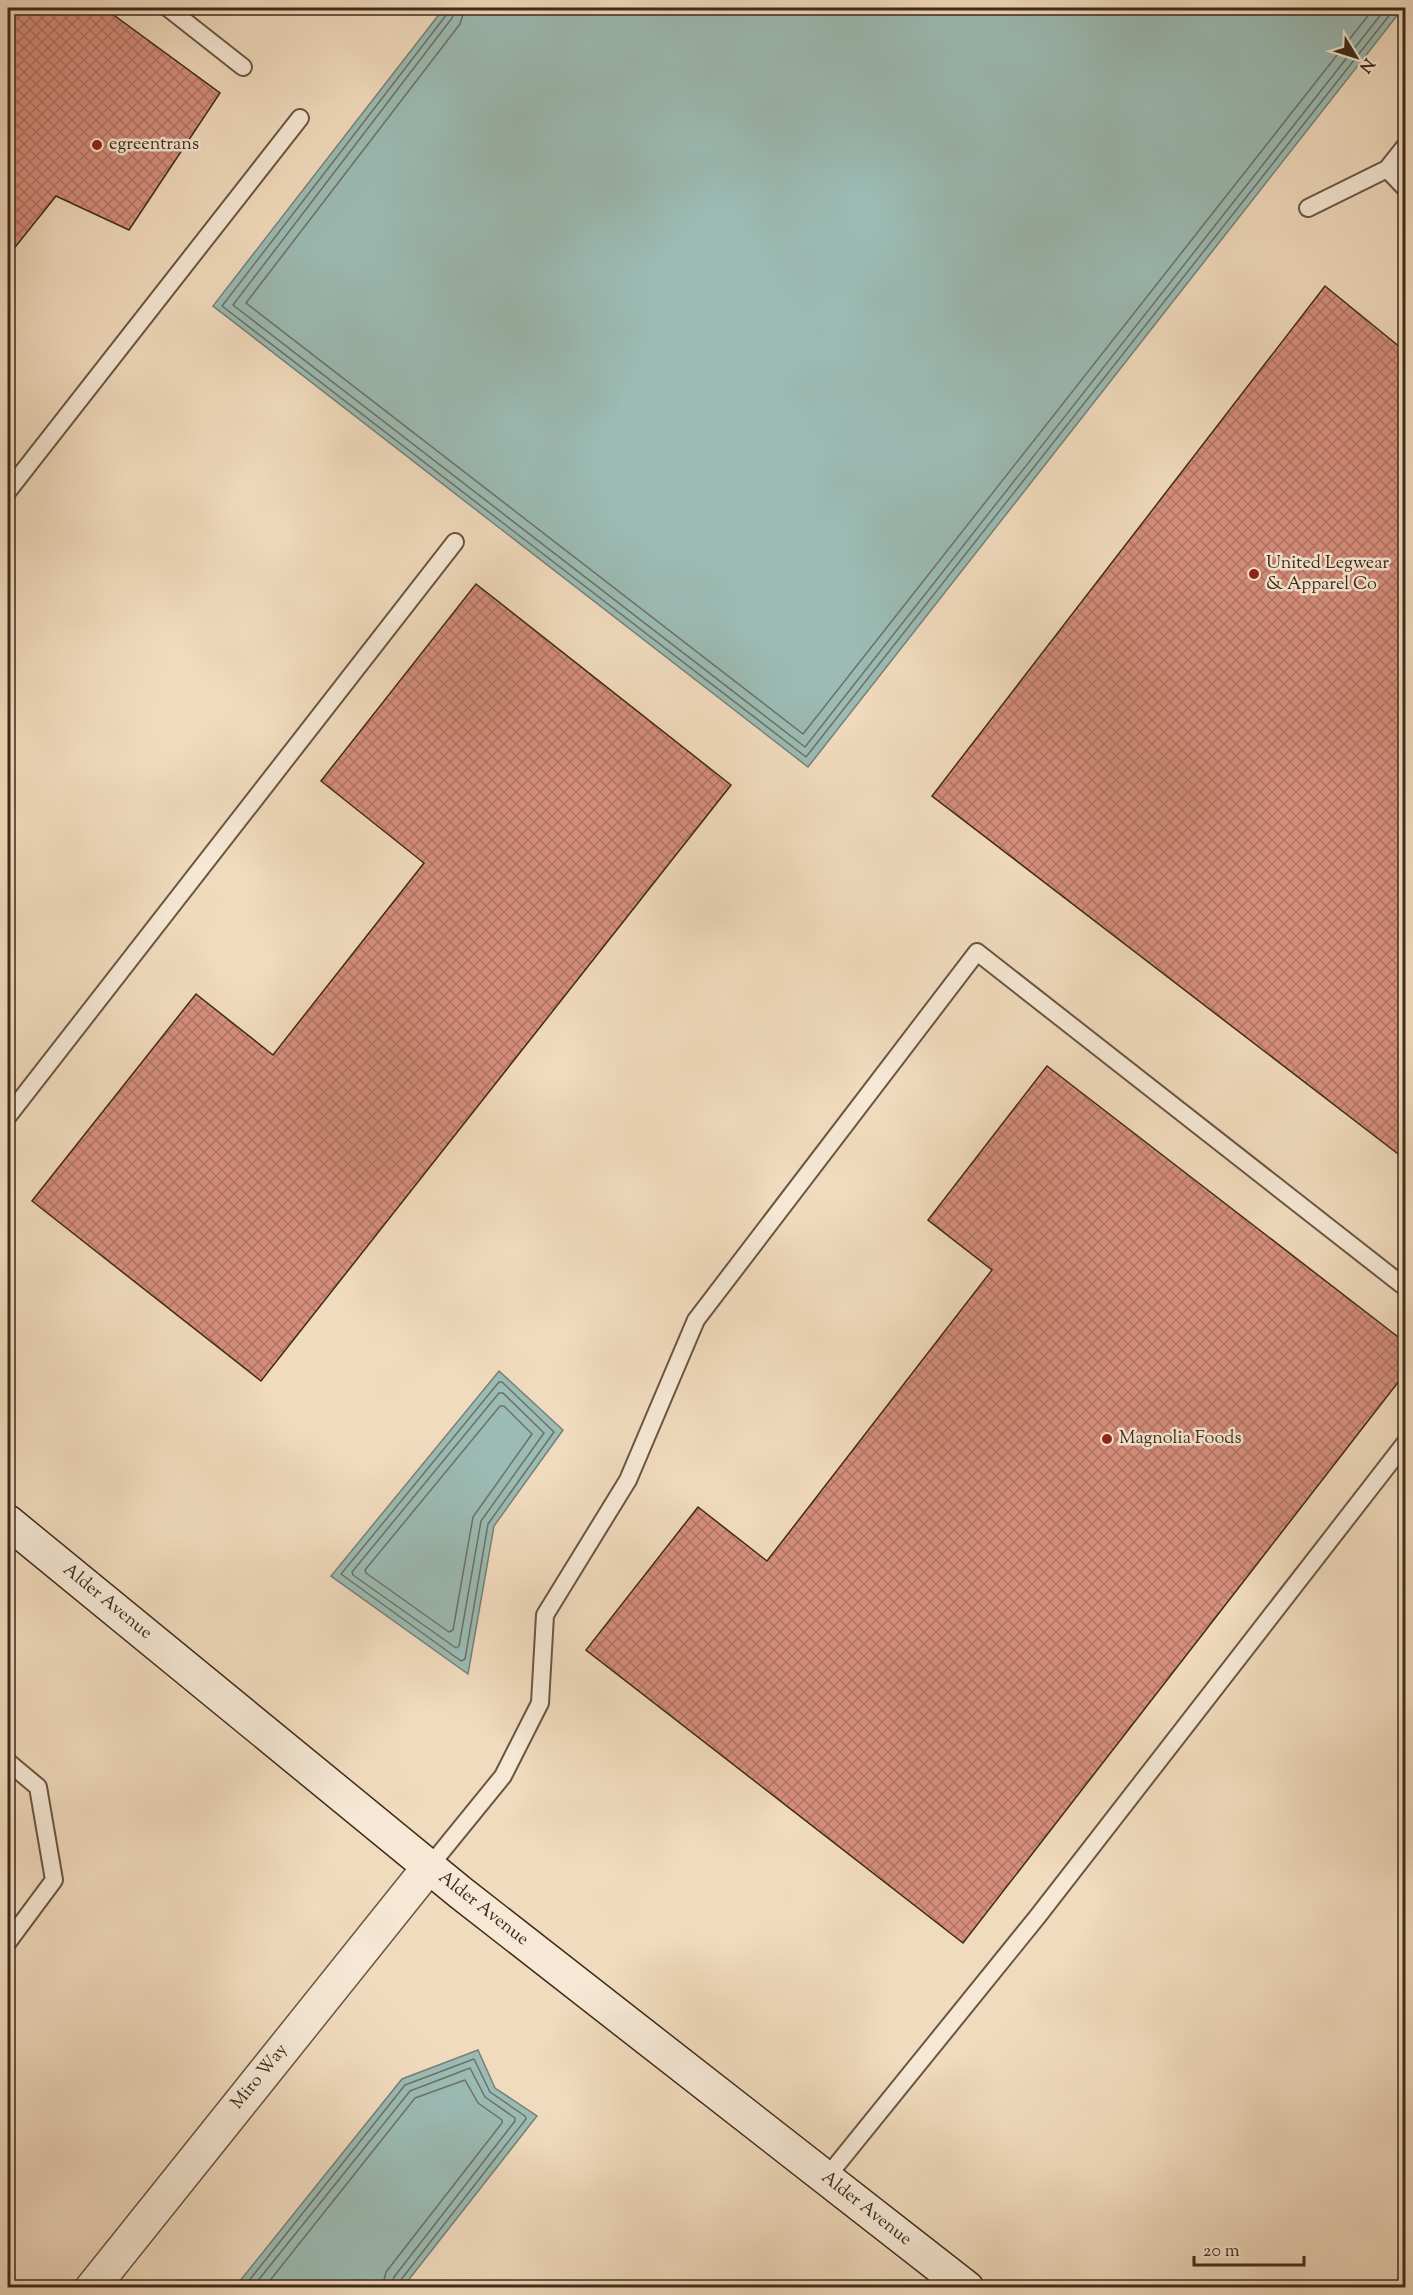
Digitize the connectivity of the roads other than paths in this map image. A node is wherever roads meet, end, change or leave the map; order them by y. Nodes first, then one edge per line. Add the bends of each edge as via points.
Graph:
1 (168, 8) edge
2 (243, 67) dead end
3 (300, 118) dead end
4 (1406, 145) edge
5 (1387, 169) junction
6 (1406, 189) edge
7 (1308, 208) dead end
8 (8, 491) edge
9 (454, 542) dead end
10 (8, 1116) edge
11 (1406, 1288) edge
12 (1406, 1442) edge
13 (8, 1522) edge
14 (8, 1762) edge
15 (429, 1867) junction
16 (8, 1942) edge
17 (826, 2178) junction
18 (92, 2288) edge
19 (967, 2288) edge

1 - 2 lane
3 - 8 lane
4 - 5 lane
5 - 6 lane
5 - 7 lane
9 - 10 lane
11 - 15 lane via 977,952 696,1320 628,1480 545,1615 540,1703 503,1776
12 - 17 lane via 1038,1916
13 - 15 main road, Alder Avenue
14 - 16 lane via 38,1787 54,1880
15 - 17 main road, Alder Avenue
15 - 18 main road, Miro Way
17 - 19 main road, Alder Avenue

